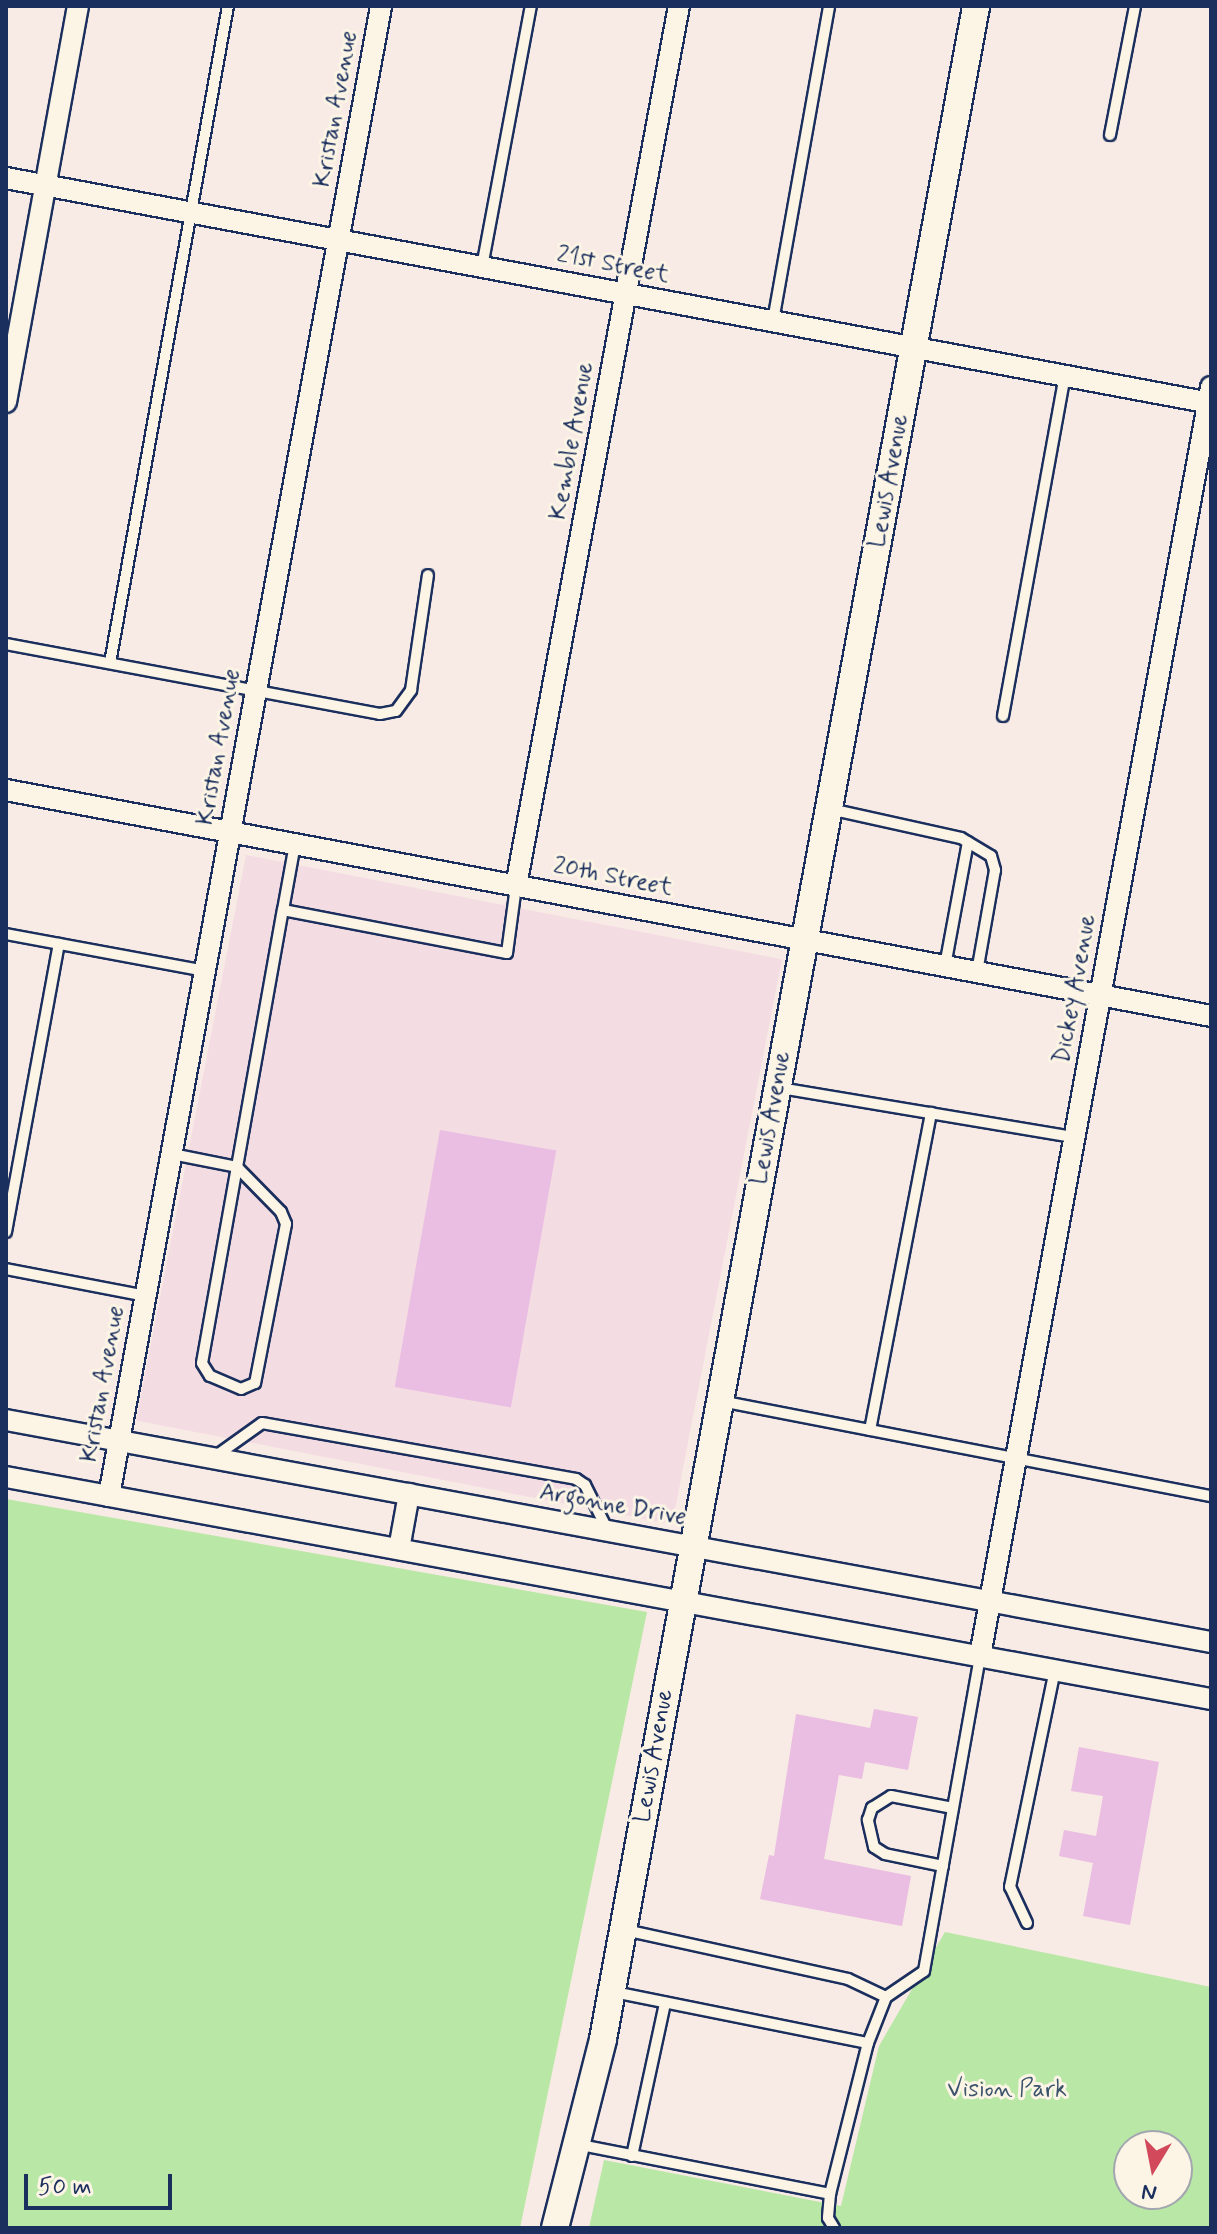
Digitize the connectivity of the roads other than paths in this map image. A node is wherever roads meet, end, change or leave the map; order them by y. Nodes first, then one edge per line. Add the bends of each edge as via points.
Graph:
1 (78, 6) edge
2 (228, 6) edge
3 (381, 6) edge
4 (531, 6) edge
5 (679, 6) edge
6 (829, 6) edge
7 (976, 6) edge
8 (1135, 6) edge
9 (1110, 135) dead end
10 (6, 178) edge
11 (45, 185) junction
12 (189, 212) junction
13 (338, 240) junction
14 (482, 267) junction
15 (626, 294) junction
16 (773, 321) junction
17 (913, 347) junction
18 (1065, 376) junction
19 (1210, 398) edge
20 (6, 402) edge
21 (428, 575) dead end
22 (6, 644) edge
23 (110, 663) junction
24 (256, 690) junction
25 (1003, 716) dead end
26 (6, 790) edge
27 (828, 809) junction
28 (230, 832) junction
29 (968, 842) junction
30 (295, 844) junction
31 (516, 886) junction
32 (283, 910) junction
33 (6, 934) edge
34 (804, 939) junction
35 (59, 944) junction
36 (945, 966) junction
37 (205, 971) junction
38 (977, 972) junction
39 (1100, 995) junction
40 (1211, 1016) edge
41 (777, 1087) junction
42 (931, 1113) junction
43 (1074, 1137) junction
44 (172, 1154) junction
45 (237, 1167) junction
46 (6, 1232) edge
47 (6, 1269) edge
48 (146, 1296) junction
49 (719, 1401) junction
50 (6, 1420) edge
51 (870, 1430) junction
52 (119, 1441) junction
53 (212, 1458) junction
54 (1016, 1458) junction
55 (6, 1477) edge
56 (409, 1494) junction
57 (109, 1496) junction
58 (1211, 1496) edge
59 (608, 1531) junction
60 (692, 1546) junction
61 (399, 1549) junction
62 (682, 1601) junction
63 (990, 1601) junction
64 (1211, 1642) edge
65 (980, 1656) junction
66 (1055, 1670) junction
67 (1211, 1699) edge
68 (953, 1808) junction
69 (943, 1866) junction
70 (1027, 1923) dead end
71 (623, 1930) junction
72 (612, 1992) junction
73 (886, 1997) junction
74 (665, 2003) junction
75 (868, 2043) junction
76 (576, 2144) junction
77 (632, 2156) junction
78 (830, 2194) junction
79 (555, 2228) edge
80 (834, 2228) edge

1 - 11 street
2 - 12 lane
3 - 13 street, Kristan Avenue
4 - 14 lane
5 - 15 street, Kemble Avenue
6 - 16 lane
7 - 17 main road, Lewis Avenue
8 - 9 lane
10 - 11 street, 21st Street
11 - 12 street, 21st Street
11 - 20 street
12 - 13 street, 21st Street
12 - 23 lane
13 - 14 street, 21st Street
13 - 24 street, Kristan Avenue
14 - 15 street, 21st Street
15 - 16 street, 21st Street
15 - 31 street, Kemble Avenue
16 - 17 street, 21st Street
17 - 18 street, 21st Street
17 - 27 main road, Lewis Avenue
18 - 19 street, 21st Street
18 - 25 lane
19 - 39 street, Dickey Avenue
21 - 24 lane via 416,671 405,702 396,711 369,713
22 - 23 lane
23 - 24 lane
24 - 28 street, Kristan Avenue
26 - 28 street, 20th Street
27 - 29 lane
27 - 34 main road, Lewis Avenue
28 - 30 street, 20th Street
28 - 37 street, Kristan Avenue
29 - 36 lane
29 - 38 lane via 991,856 995,870
30 - 31 street, 20th Street
30 - 32 lane
31 - 32 lane via 507,953
31 - 34 street, 20th Street
32 - 45 lane
33 - 35 lane
34 - 36 street, 20th Street
34 - 41 main road, Lewis Avenue
35 - 37 lane
35 - 46 lane
36 - 38 street, 20th Street
37 - 44 street, Kristan Avenue
38 - 39 street, 20th Street
39 - 40 street, 20th Street
39 - 43 street, Dickey Avenue
41 - 42 lane
41 - 49 main road, Lewis Avenue
42 - 43 lane
42 - 51 lane
43 - 54 street, Dickey Avenue
44 - 45 lane
44 - 48 street, Kristan Avenue
45 - 45 lane via 202,1363 210,1376 241,1389 255,1383 286,1224 281,1212
47 - 48 lane
48 - 52 street, Kristan Avenue
49 - 51 lane
49 - 60 main road, Lewis Avenue
50 - 52 street, Argonne Drive
51 - 54 lane
52 - 53 street, Argonne Drive
52 - 57 street, Kristan Avenue
53 - 56 street, Argonne Drive
53 - 59 lane via 262,1423 576,1479 585,1485
54 - 58 lane
54 - 63 street, Dickey Avenue
55 - 57 street
56 - 59 street, Argonne Drive
56 - 61 street
57 - 61 street
59 - 60 street, Argonne Drive
60 - 62 main road, Lewis Avenue
60 - 63 street, Argonne Drive
61 - 62 street
62 - 65 street
62 - 71 main road, Lewis Avenue
63 - 64 street, Argonne Drive
63 - 65 street, Dickey Avenue
65 - 66 street
65 - 68 lane
66 - 67 street
66 - 70 lane via 1010,1887
68 - 69 lane
68 - 69 lane via 891,1796 881,1799 868,1820 874,1847
69 - 73 lane via 924,1971
71 - 72 main road, Lewis Avenue
71 - 73 lane via 848,1979
72 - 74 lane
72 - 76 main road, Lewis Avenue
73 - 75 lane
74 - 75 lane
74 - 77 lane
75 - 78 lane
76 - 77 lane
76 - 79 main road, Lewis Avenue
77 - 78 lane
78 - 80 lane via 828,2218

